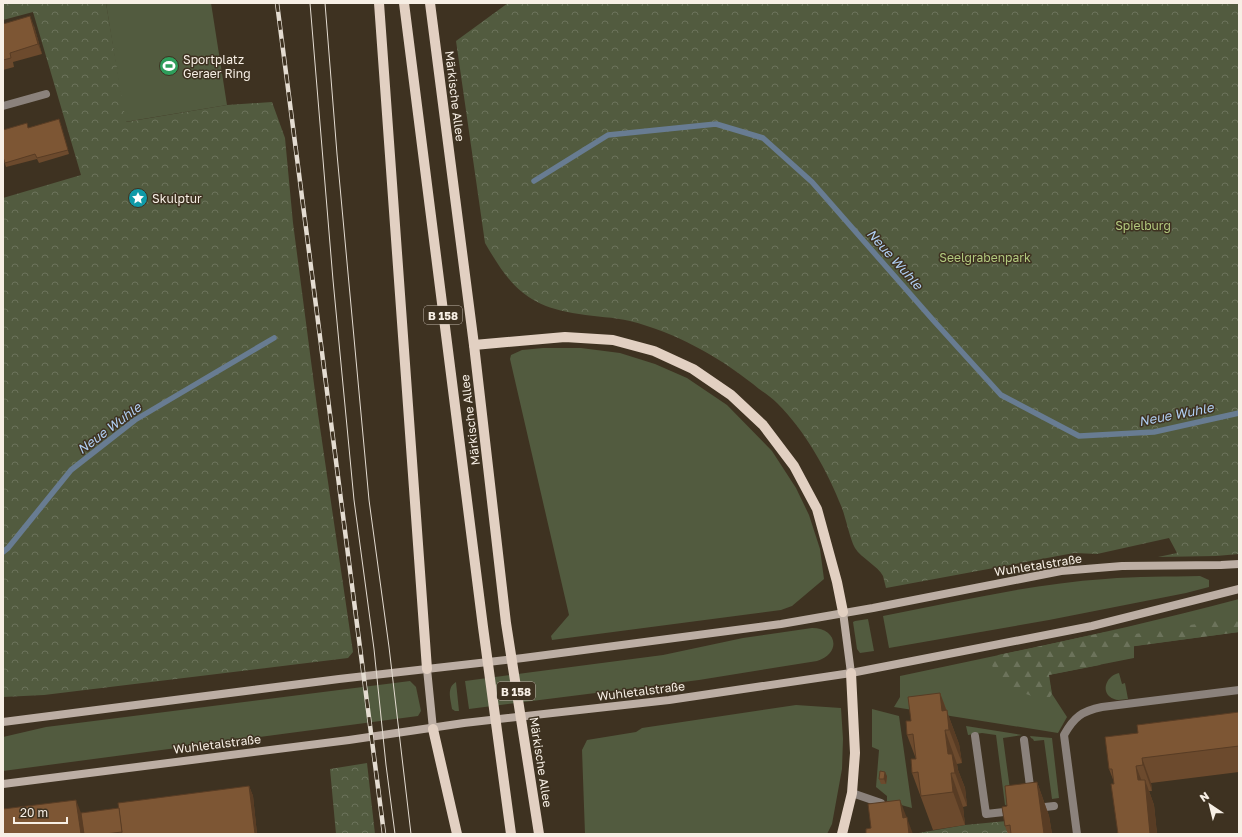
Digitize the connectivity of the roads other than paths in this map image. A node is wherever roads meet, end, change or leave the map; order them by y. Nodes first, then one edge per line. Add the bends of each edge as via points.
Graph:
1 (379, 3) edge
2 (404, 3) edge
3 (430, 3) edge
4 (46, 94) dead end
5 (3, 106) edge
6 (474, 345) junction
7 (1239, 564) edge
8 (1239, 589) edge
9 (843, 612) junction
10 (427, 669) junction
11 (851, 673) junction
12 (1239, 690) edge
13 (3, 722) edge
14 (433, 728) junction
15 (975, 736) dead end
16 (1024, 740) dead end
17 (3, 784) edge
18 (852, 793) junction
19 (1054, 806) dead end
20 (1025, 809) junction
21 (878, 817) edge
22 (457, 834) edge
23 (511, 834) edge
24 (539, 834) edge
25 (842, 834) edge
26 (1077, 834) edge

1 - 10 main road
2 - 23 main road, Märkische Allee / B 158 via 482,627
3 - 6 main road, Märkische Allee / B 158
4 - 5 street
6 - 9 main road via 566,337 613,340 654,351 686,366 731,395 763,425 790,460 817,509
6 - 24 main road, Märkische Allee / B 158 via 506,623
7 - 9 main road, Wuhletalstraße via 1122,566 1061,571
8 - 11 main road, Wuhletalstraße via 1092,626
9 - 10 main road, Wuhletalstraße via 781,624
9 - 11 main road
10 - 13 main road, Wuhletalstraße
10 - 14 main road
11 - 14 main road, Wuhletalstraße via 669,700
11 - 18 main road via 855,753
12 - 26 street via 1102,707 1087,710 1077,717 1064,735
14 - 17 main road, Wuhletalstraße
14 - 22 main road
15 - 20 street via 986,814
16 - 20 street
18 - 21 street via 881,803
18 - 25 main road
19 - 20 street

